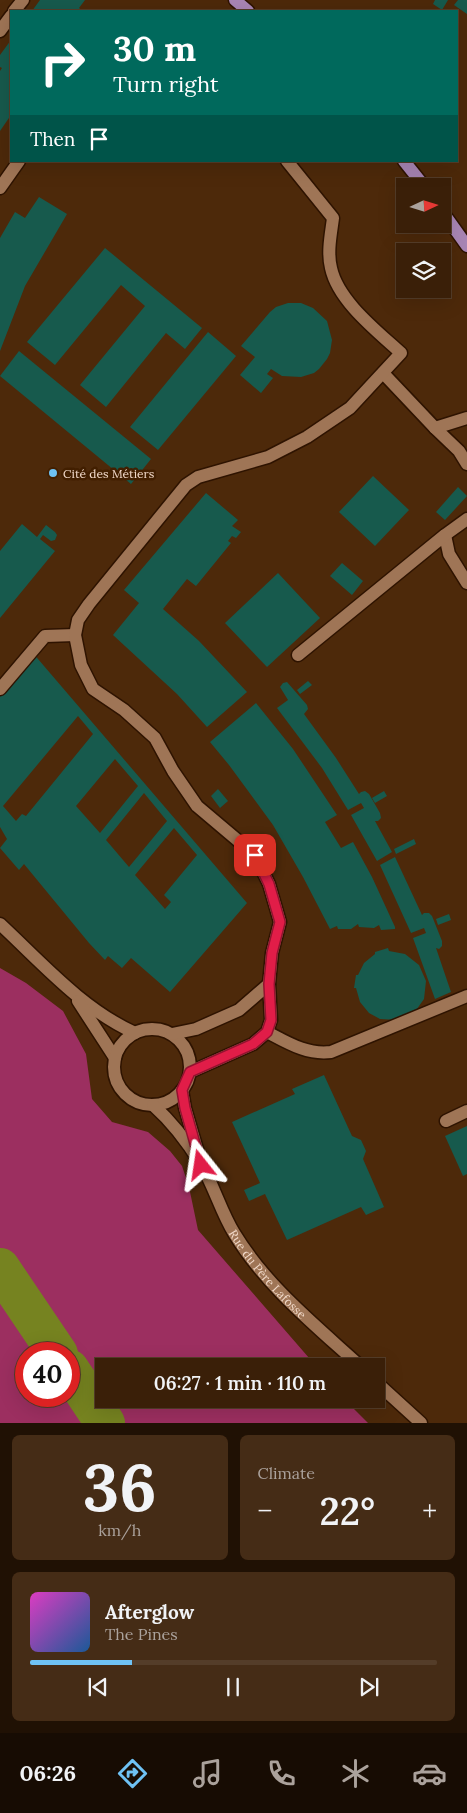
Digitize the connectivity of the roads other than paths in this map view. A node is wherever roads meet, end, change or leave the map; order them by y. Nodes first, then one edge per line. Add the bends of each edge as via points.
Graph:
1 (23, 0) edge
2 (235, 0) edge
3 (15, 10) edge
4 (247, 10) edge
5 (10, 17) edge
6 (0, 30) edge
7 (18, 162) edge
8 (288, 162) edge
9 (405, 162) edge
10 (418, 178) edge
11 (0, 188) edge
12 (451, 224) edge
13 (467, 246) edge
14 (383, 373) junction
15 (467, 418) edge
16 (435, 428) junction
17 (467, 464) edge
18 (467, 519) edge
19 (445, 535) junction
20 (467, 582) edge
21 (75, 635) junction
22 (298, 655) dead end
23 (0, 689) edge
24 (0, 924) edge
25 (269, 984) junction
26 (73, 993) junction
27 (467, 996) edge
28 (267, 1032) junction
29 (135, 1033) junction
30 (172, 1034) junction
31 (115, 1058) junction
32 (190, 1072) junction
33 (182, 1090) junction
34 (153, 1105) junction
35 (467, 1111) edge
36 (446, 1121) dead end
37 (201, 1165) junction
38 (351, 1358) edge
39 (385, 1390) edge
40 (421, 1423) edge

1 - 3 street
2 - 4 main road
5 - 6 street
7 - 11 street
8 - 14 street via 333,218 330,252 335,280 350,304 401,353
9 - 10 main road
12 - 13 main road
14 - 16 street
14 - 21 street via 350,408 307,437 268,456 198,477 186,485 89,604 78,620
15 - 16 street
16 - 17 street via 459,451
18 - 19 street
19 - 20 street via 449,554
19 - 22 street
21 - 23 street via 45,636
21 - 25 street via 82,665 93,689 124,710 155,738 197,806 255,855 269,884 280,922
24 - 26 street
25 - 28 street via 271,1020
25 - 30 street via 239,1010 196,1029
26 - 29 street
26 - 31 street
27 - 28 street via 331,1052 305,1051
28 - 32 street via 253,1044
29 - 30 street via 147,1029
29 - 31 street via 119,1048
30 - 32 street via 189,1057
31 - 34 street via 116,1076 123,1091 142,1104
32 - 33 street
33 - 34 street via 174,1098
33 - 37 street, Rue du Père Lafosse
34 - 37 street, Rue du Père Lafosse via 168,1119
35 - 36 street
37 - 38 street, Rue du Père Lafosse via 233,1232 259,1270
39 - 40 street

